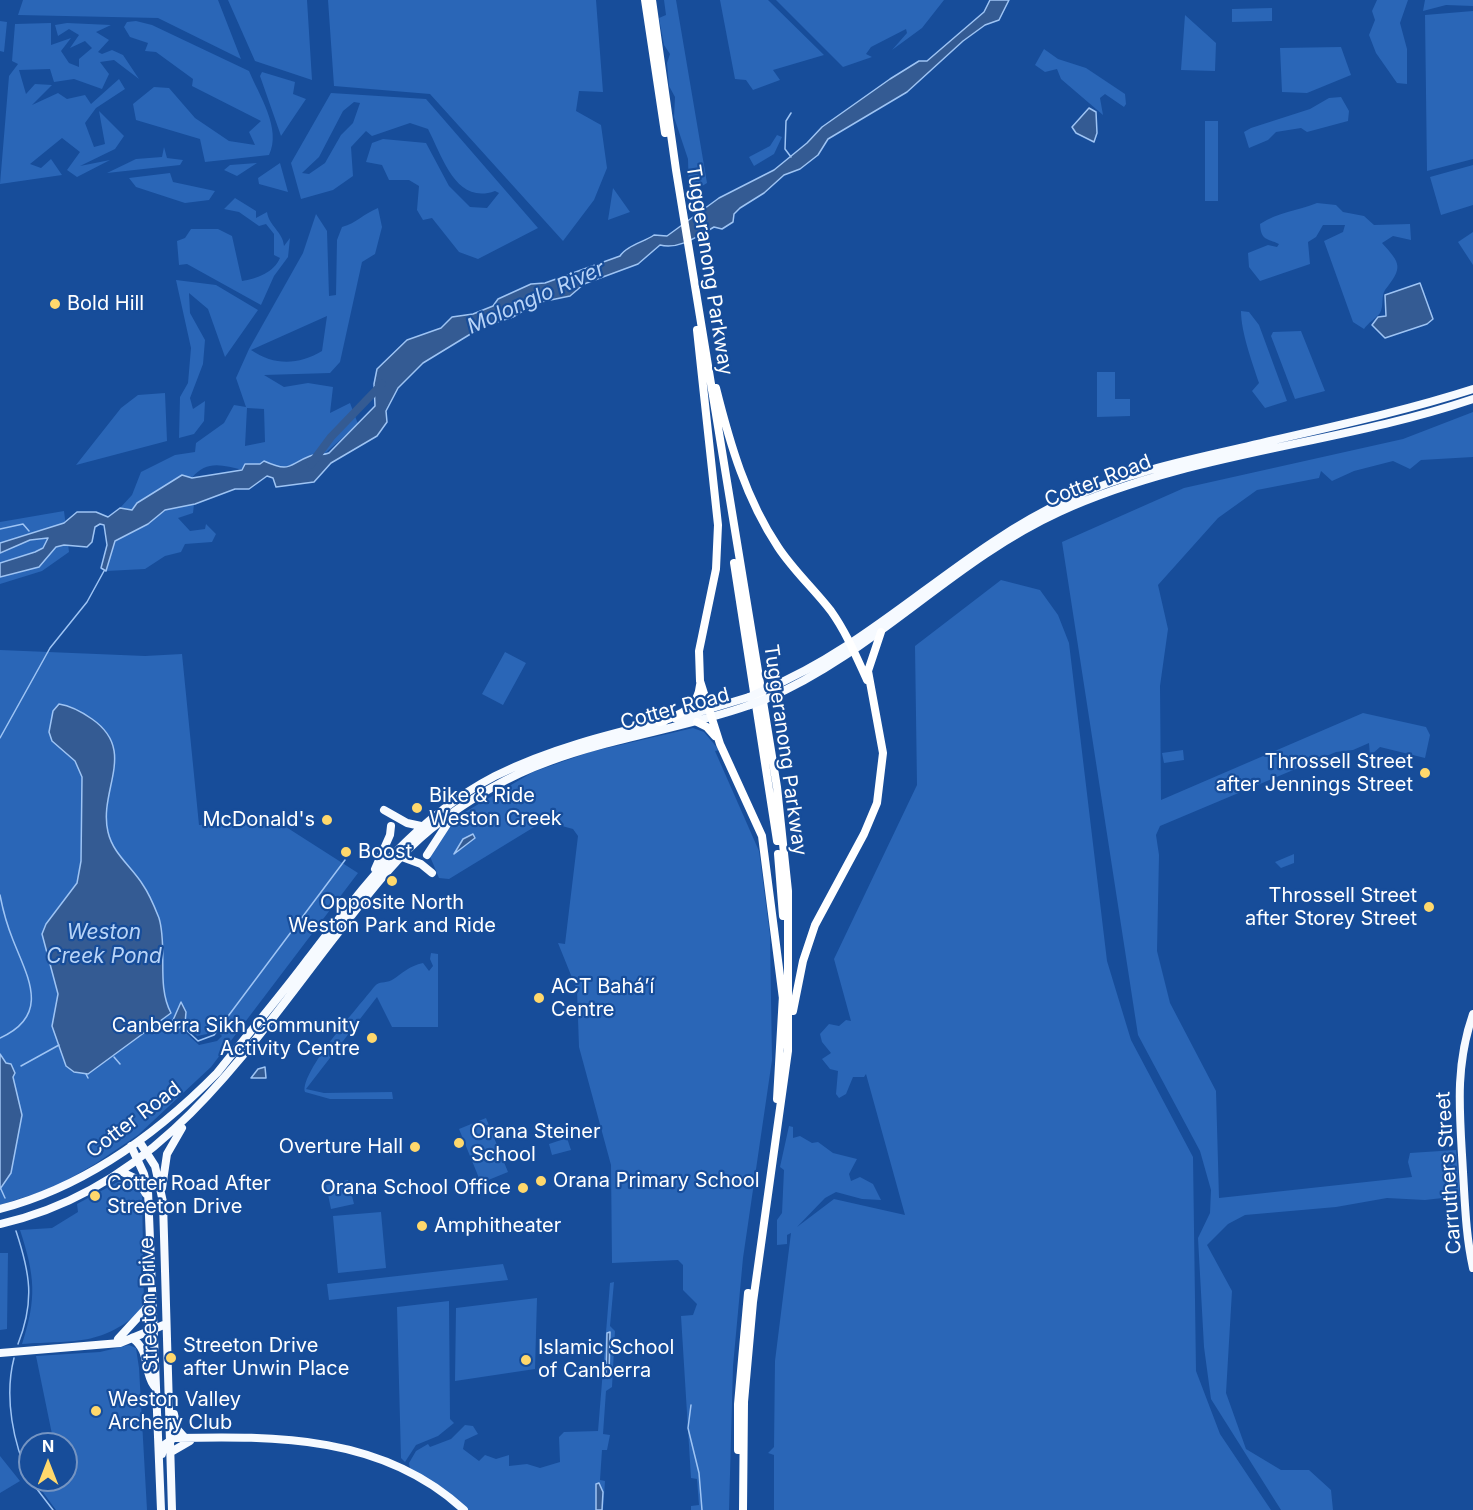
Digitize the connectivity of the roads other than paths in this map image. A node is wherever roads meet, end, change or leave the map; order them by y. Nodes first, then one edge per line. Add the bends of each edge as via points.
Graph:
1 (645, 0) edge
2 (652, 0) edge
3 (674, 170) junction
4 (694, 294) junction
5 (696, 326) junction
6 (705, 348) junction
7 (1473, 389) edge
8 (1473, 399) edge
9 (881, 632) junction
10 (850, 642) junction
11 (854, 651) junction
12 (700, 681) junction
13 (870, 687) junction
14 (765, 694) junction
15 (710, 714) junction
16 (660, 722) junction
17 (697, 722) junction
18 (720, 744) junction
19 (384, 810) dead end
20 (456, 812) junction
21 (391, 826) dead end
22 (421, 826) junction
23 (427, 855) dead end
24 (402, 857) junction
25 (374, 873) junction
26 (432, 873) dead end
27 (783, 1002) junction
28 (1473, 1014) edge
29 (788, 1051) junction
30 (1460, 1076) junction
31 (183, 1123) junction
32 (135, 1144) junction
33 (148, 1153) junction
34 (138, 1160) junction
35 (122, 1172) junction
36 (161, 1190) junction
37 (148, 1198) junction
38 (1, 1209) edge
39 (3, 1223) edge
40 (1473, 1240) edge
41 (1473, 1268) edge
42 (152, 1302) junction
43 (166, 1321) junction
44 (153, 1327) junction
45 (132, 1338) junction
46 (115, 1341) junction
47 (0, 1353) edge
48 (155, 1388) junction
49 (168, 1390) junction
50 (158, 1426) junction
51 (188, 1439) junction
52 (170, 1440) junction
53 (171, 1452) junction
54 (160, 1482) junction
55 (161, 1510) edge
56 (172, 1510) edge
57 (464, 1510) edge
58 (738, 1510) edge
59 (743, 1510) edge

1 - 3 highway, Tuggeranong Parkway
2 - 3 highway, Tuggeranong Parkway
3 - 4 highway, Tuggeranong Parkway
4 - 5 highway, Tuggeranong Parkway
4 - 6 highway, Tuggeranong Parkway
5 - 12 highway via 718,525 716,569 699,651
5 - 27 highway, Tuggeranong Parkway via 778,844
6 - 10 highway via 730,443 761,517 778,547 830,610
6 - 29 highway, Tuggeranong Parkway via 777,787 788,891
7 - 10 main road, Cotter Road via 1392,413 1145,470 1091,489 996,537
8 - 9 main road, Cotter Road via 1161,474 1093,497 1004,542
9 - 11 main road, Cotter Road
9 - 13 highway via 868,664
10 - 11 highway
10 - 14 main road, Cotter Road
11 - 13 highway
11 - 14 main road, Cotter Road via 813,676
12 - 15 highway
12 - 16 highway via 692,706
13 - 29 highway via 883,753 880,788 870,821 808,943
14 - 15 main road, Cotter Road, bridge
15 - 16 main road, Cotter Road
15 - 17 main road, Cotter Road
15 - 18 highway
16 - 22 main road, Cotter Road via 590,738 528,761 474,789
17 - 18 highway via 708,727
17 - 20 main road, Cotter Road via 548,761 506,780
18 - 27 highway via 762,836
19 - 22 main road via 406,823
20 - 23 main road
20 - 24 main road, Cotter Road
21 - 25 main road
22 - 25 main road, Cotter Road
24 - 26 main road
24 - 31 main road, Cotter Road
25 - 32 main road, Cotter Road via 217,1073 191,1100
27 - 58 highway, Tuggeranong Parkway via 776,1103 738,1404
28 - 30 main road, Carruthers Street
29 - 59 highway, Tuggeranong Parkway via 753,1302 744,1402
30 - 40 main road, Carruthers Street
30 - 41 main road, Carruthers Street via 1467,1230
31 - 33 main road, Cotter Road
31 - 36 main road via 165,1157
32 - 33 main road, Streeton Drive
32 - 34 main road, Streeton Drive
32 - 38 main road, Cotter Road via 70,1184
33 - 34 main road, Cotter Road
33 - 36 main road, Streeton Drive
34 - 35 main road, Cotter Road
34 - 37 main road, Streeton Drive
35 - 37 main road via 137,1179
35 - 39 main road, Cotter Road via 67,1203
36 - 43 main road, Streeton Drive
37 - 42 main road, Streeton Drive
42 - 44 main road, Streeton Drive
42 - 46 main road
43 - 44 main road
43 - 49 main road, Streeton Drive
44 - 45 main road
44 - 46 main road
44 - 48 main road, Streeton Drive
45 - 46 main road
45 - 48 main road via 145,1353 149,1379
46 - 47 main road
48 - 50 main road, Streeton Drive
49 - 51 main road via 174,1421
49 - 52 main road, Streeton Drive
50 - 52 main road via 161,1435
50 - 54 main road, Streeton Drive
51 - 52 main road
51 - 53 main road
51 - 57 main road via 290,1439 355,1451 402,1469
52 - 53 main road, Streeton Drive
52 - 54 main road via 162,1449
53 - 56 main road, Streeton Drive
54 - 55 main road, Streeton Drive

